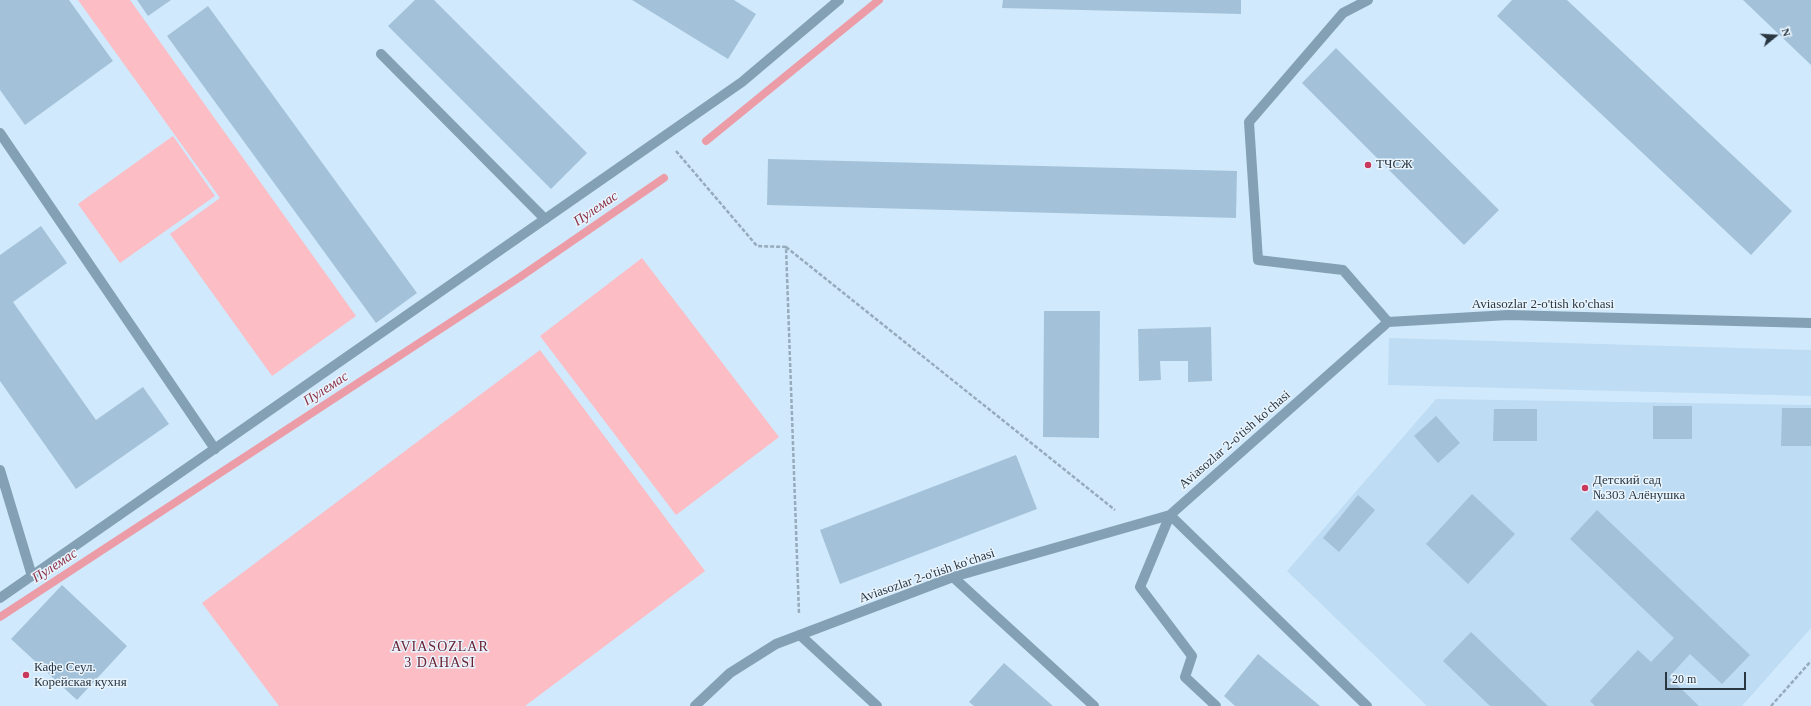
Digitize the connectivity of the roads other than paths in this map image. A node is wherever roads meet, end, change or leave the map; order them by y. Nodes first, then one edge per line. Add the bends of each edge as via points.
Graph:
1 (839, 0) edge
2 (1368, 0) edge
3 (381, 54) dead end
4 (0, 133) edge
5 (545, 219) junction
6 (1388, 322) junction
7 (1811, 323) edge
8 (215, 449) junction
9 (0, 470) edge
10 (1170, 515) junction
11 (32, 576) junction
12 (953, 577) junction
13 (0, 598) edge
14 (800, 635) junction
15 (695, 706) edge
16 (877, 706) edge
17 (1094, 706) edge
18 (1216, 706) edge
19 (1367, 706) edge

1 - 5 street via 742,82
2 - 6 street via 1343,13 1249,122 1258,260 1343,270
3 - 5 street
4 - 8 street
5 - 8 street
6 - 7 street, Aviasozlar 2-o'tish ko'chasi via 1508,315
6 - 10 street, Aviasozlar 2-o'tish ko'chasi
8 - 11 street
9 - 11 street
10 - 12 street, Aviasozlar 2-o'tish ko'chasi
10 - 18 street via 1140,587 1192,656 1185,677
10 - 19 street
11 - 13 street
12 - 14 street, Aviasozlar 2-o'tish ko'chasi
12 - 17 street
14 - 15 street, Aviasozlar 2-o'tish ko'chasi via 776,644 747,661 730,673
14 - 16 street

